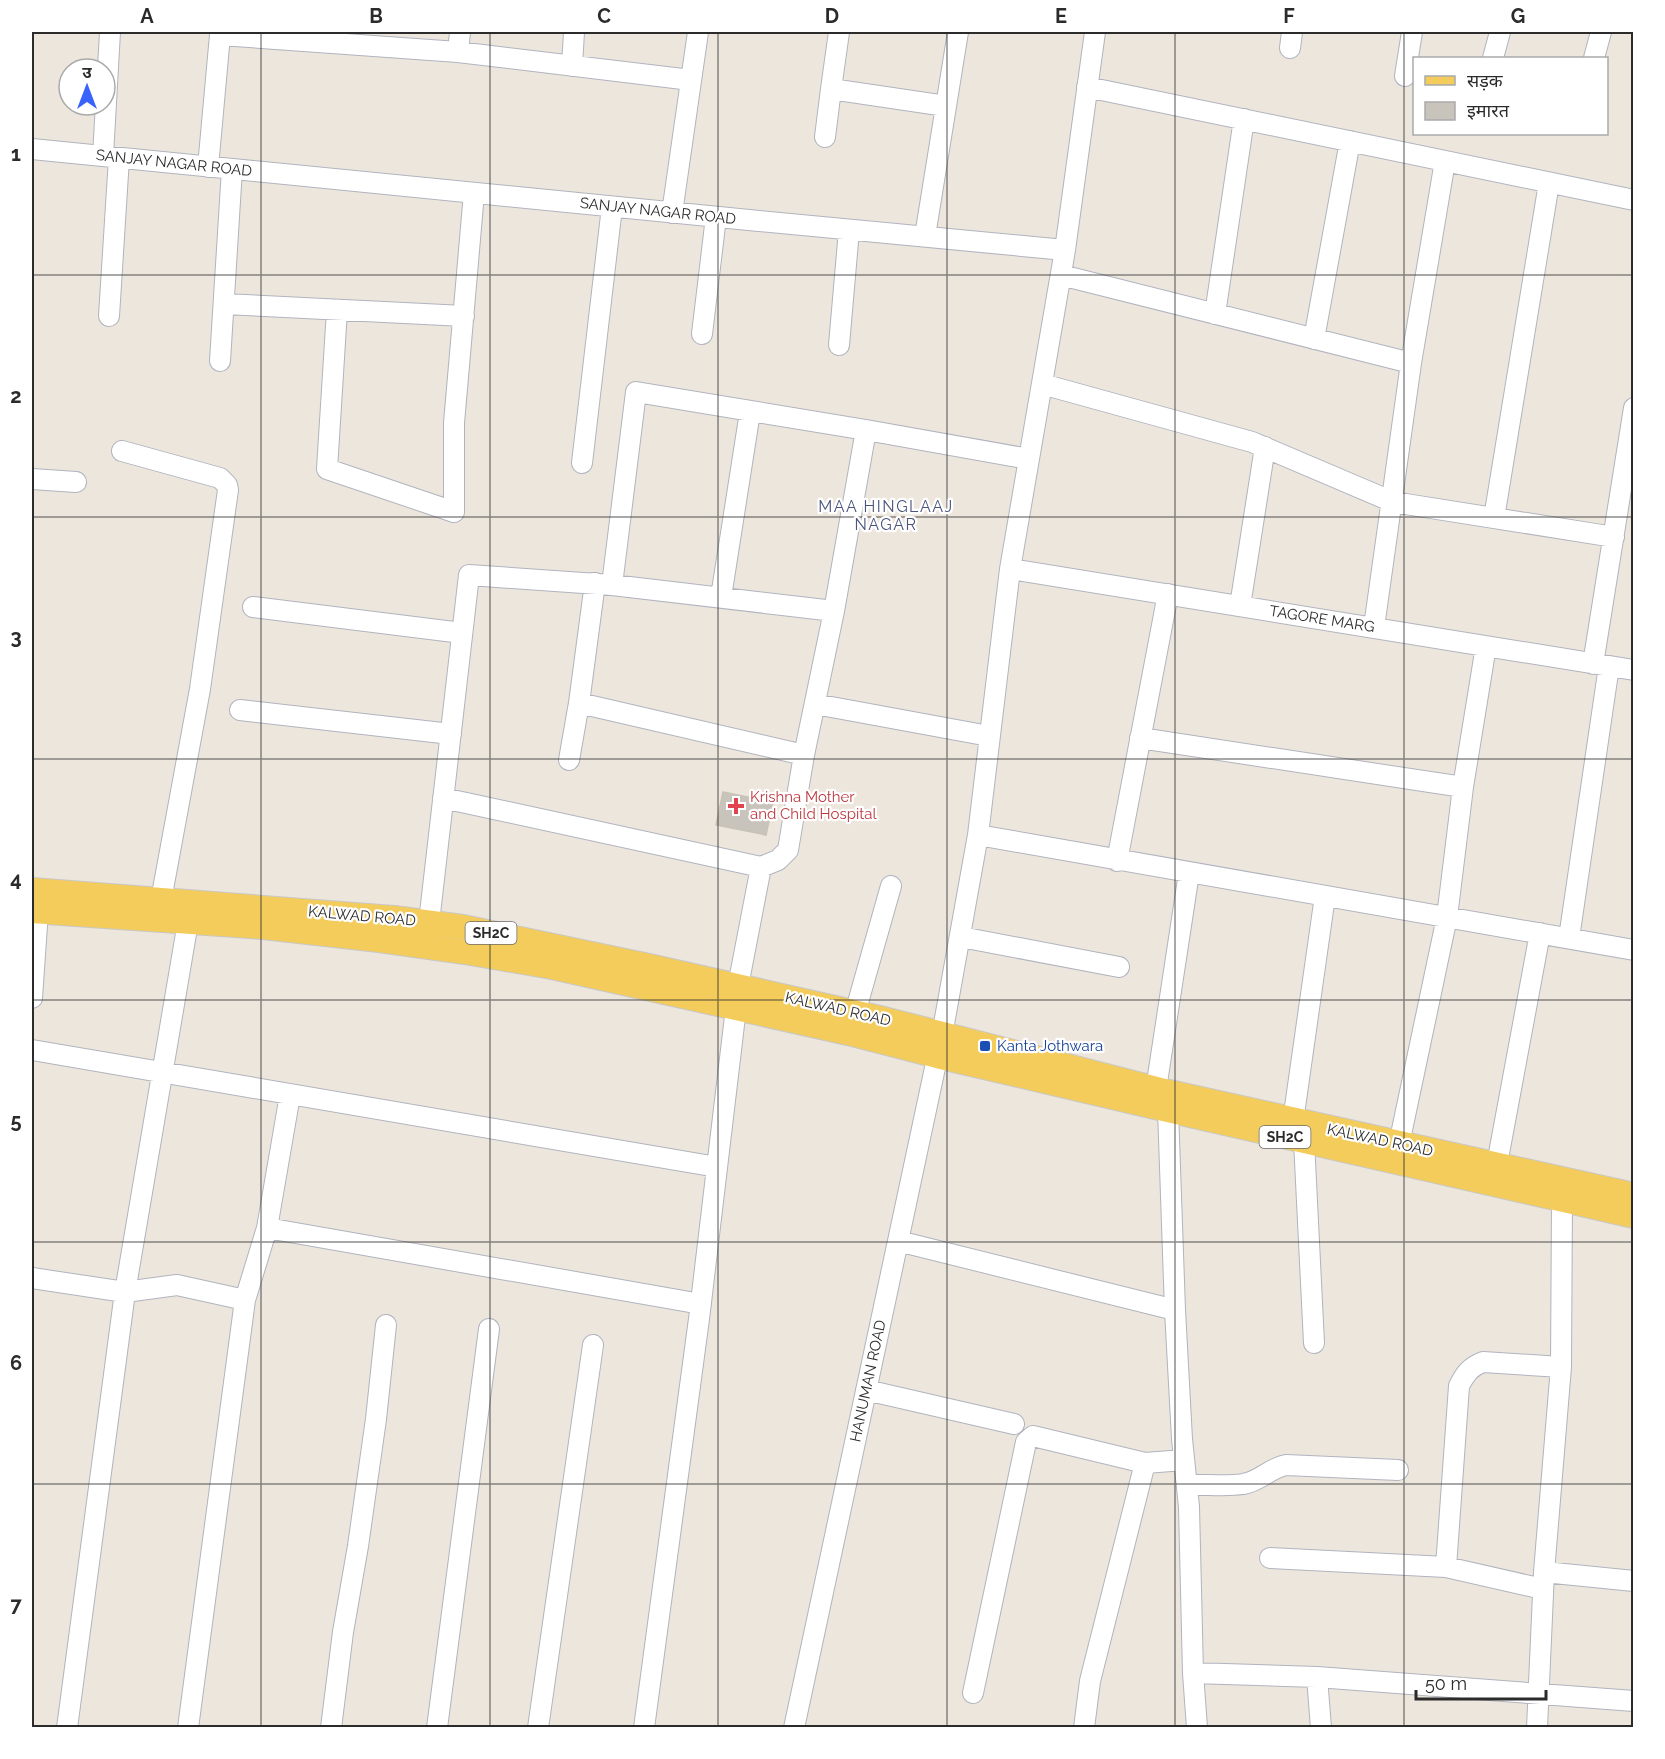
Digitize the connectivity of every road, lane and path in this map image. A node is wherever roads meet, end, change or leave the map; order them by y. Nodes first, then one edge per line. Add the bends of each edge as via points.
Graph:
1 (110, 32) edge
2 (460, 32) edge
3 (574, 32) edge
4 (698, 32) edge
5 (839, 32) edge
6 (958, 32) edge
7 (1095, 32) edge
8 (1412, 32) edge
9 (1500, 32) edge
10 (1601, 32) edge
11 (334, 37) edge
12 (458, 52) junction
13 (1493, 57) edge
14 (1594, 57) edge
15 (572, 66) junction
16 (1405, 76) dead end
17 (691, 80) junction
18 (1087, 87) junction
19 (831, 90) junction
20 (946, 106) junction
21 (1244, 119) junction
22 (825, 136) dead end
23 (1350, 141) junction
24 (32, 149) edge
25 (111, 157) junction
26 (1445, 161) junction
27 (208, 167) junction
28 (232, 169) junction
29 (1549, 183) junction
30 (474, 193) junction
31 (1634, 200) edge
32 (612, 207) junction
33 (672, 213) junction
34 (716, 217) junction
35 (849, 230) junction
36 (925, 237) junction
37 (1065, 250) junction
38 (1061, 275) junction
39 (224, 304) junction
40 (337, 310) junction
41 (1215, 314) junction
42 (109, 316) dead end
43 (464, 316) junction
44 (702, 334) dead end
45 (1314, 339) junction
46 (839, 345) dead end
47 (220, 361) dead end
48 (1411, 363) junction
49 (1042, 384) junction
50 (1634, 408) edge
51 (750, 412) junction
52 (866, 430) junction
53 (1265, 447) junction
54 (122, 451) dead end
55 (1029, 459) junction
56 (582, 462) dead end
57 (32, 478) edge
58 (76, 482) dead end
59 (1393, 502) junction
60 (1494, 518) junction
61 (1614, 537) junction
62 (1010, 569) junction
63 (604, 584) junction
64 (1168, 594) junction
65 (721, 597) junction
66 (1240, 606) junction
67 (253, 607) dead end
68 (834, 611) junction
69 (1374, 627) junction
70 (462, 633) junction
71 (1486, 646) junction
72 (1601, 665) junction
73 (1634, 670) edge
74 (579, 703) junction
75 (815, 704) junction
76 (240, 710) dead end
77 (451, 734) junction
78 (989, 736) junction
79 (1140, 738) junction
80 (804, 755) junction
81 (569, 760) dead end
82 (1463, 787) junction
83 (443, 798) junction
84 (978, 835) junction
85 (1117, 861) junction
86 (761, 867) junction
87 (1189, 873) junction
88 (891, 886) dead end
89 (1325, 896) junction
90 (161, 900) junction
91 (34, 904) edge
92 (1448, 918) junction
93 (188, 922) junction
94 (429, 922) junction
95 (463, 927) junction
96 (1540, 933) junction
97 (961, 937) junction
98 (1569, 938) junction
99 (1634, 950) edge
100 (457, 951) junction
101 (1119, 967) dead end
102 (737, 997) junction
103 (32, 998) edge
104 (855, 1013) junction
105 (940, 1046) junction
106 (32, 1050) edge
107 (163, 1071) junction
108 (1156, 1089) junction
109 (290, 1095) junction
110 (1168, 1110) junction
111 (1298, 1131) junction
112 (1399, 1144) junction
113 (1497, 1164) junction
114 (717, 1167) junction
115 (1634, 1195) edge
116 (1562, 1200) junction
117 (1634, 1216) edge
118 (267, 1228) junction
119 (898, 1240) junction
120 (32, 1278) edge
121 (125, 1292) junction
122 (245, 1300) junction
123 (701, 1304) junction
124 (1175, 1310) junction
125 (387, 1324) dead end
126 (489, 1329) dead end
127 (1314, 1343) dead end
128 (593, 1345) dead end
129 (1560, 1367) junction
130 (866, 1390) junction
131 (1014, 1424) dead end
132 (1184, 1460) junction
133 (1145, 1462) junction
134 (1398, 1470) dead end
135 (1187, 1485) junction
136 (1270, 1557) dead end
137 (1446, 1567) junction
138 (1544, 1581) junction
139 (1634, 1581) edge
140 (1193, 1673) junction
141 (1317, 1677) junction
142 (973, 1693) dead end
143 (1538, 1693) junction
144 (1634, 1701) edge
145 (67, 1728) edge
146 (188, 1728) edge
147 (331, 1728) edge
148 (437, 1728) edge
149 (538, 1728) edge
150 (644, 1728) edge
151 (794, 1728) edge
152 (1084, 1728) edge
153 (1197, 1728) edge
154 (1321, 1728) edge
155 (1537, 1728) edge

1 - 25 street
2 - 12 street
3 - 15 street
4 - 17 street
5 - 19 street
6 - 20 street
7 - 18 street
8 - 16 street
9 - 13 street
10 - 14 street
11 - 12 street
11 - 27 street via 220,35
12 - 15 street
15 - 17 street
17 - 33 street
18 - 21 street
18 - 37 street
19 - 20 street
19 - 22 street
20 - 36 street
21 - 23 street
21 - 41 street
23 - 26 street
23 - 45 street
24 - 25 street, SANJAY NAGAR ROAD
25 - 27 street, SANJAY NAGAR ROAD
25 - 42 street
26 - 29 street
26 - 48 street
27 - 28 street, SANJAY NAGAR ROAD
28 - 30 street, SANJAY NAGAR ROAD
28 - 39 street
29 - 31 street
29 - 60 street
30 - 32 street, SANJAY NAGAR ROAD
30 - 43 street
32 - 33 street, SANJAY NAGAR ROAD
32 - 56 street
33 - 34 street, SANJAY NAGAR ROAD
34 - 35 street, SANJAY NAGAR ROAD
34 - 44 street
35 - 36 street, SANJAY NAGAR ROAD
35 - 46 street
36 - 37 street, SANJAY NAGAR ROAD
37 - 38 street, HANUMAN ROAD
38 - 41 street
38 - 49 street, HANUMAN ROAD
39 - 40 street
39 - 47 street
40 - 43 street
40 - 43 street via 327,469 454,512 454,423
41 - 45 street
45 - 48 street
48 - 59 street
49 - 53 street
49 - 55 street, HANUMAN ROAD
50 - 61 street
51 - 52 street
51 - 63 street via 636,392
51 - 65 street
52 - 55 street
52 - 68 street
53 - 59 street
53 - 66 street
54 - 90 street via 220,478 228,490 200,688
55 - 62 street, HANUMAN ROAD
57 - 58 street
59 - 60 street
59 - 69 street
60 - 61 street
61 - 72 street
62 - 64 street, TAGORE MARG
62 - 78 street, HANUMAN ROAD
63 - 65 street
63 - 70 street via 469,575
63 - 74 street
64 - 66 street, TAGORE MARG
64 - 79 street
65 - 68 street
66 - 69 street, TAGORE MARG
67 - 70 street
68 - 75 street
69 - 71 street, TAGORE MARG
70 - 77 street
71 - 72 street, TAGORE MARG
71 - 82 street
72 - 73 street, TAGORE MARG
72 - 98 street
74 - 80 street
74 - 81 street
75 - 78 street
75 - 80 street
76 - 77 street
77 - 83 street
78 - 84 street, HANUMAN ROAD
79 - 82 street
79 - 85 street
80 - 86 street via 788,850 778,860
82 - 92 street
83 - 86 street
83 - 94 street
84 - 85 street
84 - 97 street, HANUMAN ROAD
85 - 87 street
86 - 102 street
87 - 89 street
87 - 108 street
88 - 104 street
89 - 92 street
89 - 111 street
90 - 91 main road, KALWAD ROAD / SH2C
90 - 94 main road, KALWAD ROAD / SH2C
91 - 93 main road, KALWAD ROAD / SH2C
91 - 103 street
92 - 96 street
92 - 112 street
93 - 100 main road, KALWAD ROAD / SH2C via 356,937
93 - 107 street
94 - 95 main road, KALWAD ROAD / SH2C
95 - 100 main road
95 - 102 main road, KALWAD ROAD / SH2C
96 - 98 street
96 - 113 street
97 - 101 street
97 - 105 street, HANUMAN ROAD
98 - 99 street
100 - 102 main road, KALWAD ROAD / SH2C
102 - 104 main road, KALWAD ROAD / SH2C
102 - 105 main road, KALWAD ROAD / SH2C via 848,1033
102 - 114 street
104 - 105 main road, KALWAD ROAD / SH2C
105 - 108 main road, KALWAD ROAD / SH2C
105 - 110 main road, KALWAD ROAD / SH2C
105 - 119 street, HANUMAN ROAD
106 - 107 street
107 - 109 street
107 - 121 street
108 - 111 main road, KALWAD ROAD / SH2C
109 - 114 street
109 - 118 street
110 - 111 main road, KALWAD ROAD / SH2C
110 - 124 street
111 - 112 main road, KALWAD ROAD / SH2C
111 - 116 main road, KALWAD ROAD / SH2C
111 - 127 street
112 - 113 main road, KALWAD ROAD / SH2C
113 - 115 main road, KALWAD ROAD / SH2C
114 - 123 street
116 - 117 main road, KALWAD ROAD / SH2C
116 - 129 street
118 - 122 street
118 - 123 street
119 - 124 street
119 - 130 street, HANUMAN ROAD
120 - 121 street
121 - 122 street via 177,1285
121 - 145 street
122 - 146 street
123 - 150 street
124 - 132 street
125 - 147 street
126 - 148 street
128 - 149 street
129 - 137 street via 1483,1362 1473,1366 1459,1386
129 - 138 street
130 - 131 street
130 - 151 street, HANUMAN ROAD
132 - 133 street
132 - 135 street
133 - 142 street via 1033,1436 1026,1442
133 - 152 street via 1090,1681
134 - 135 street via 1286,1465 1274,1467 1244,1484
135 - 140 street
136 - 137 street
137 - 138 street
138 - 139 street
138 - 143 street
140 - 141 street
140 - 153 street
141 - 143 street
141 - 154 street
143 - 144 street
143 - 155 street

